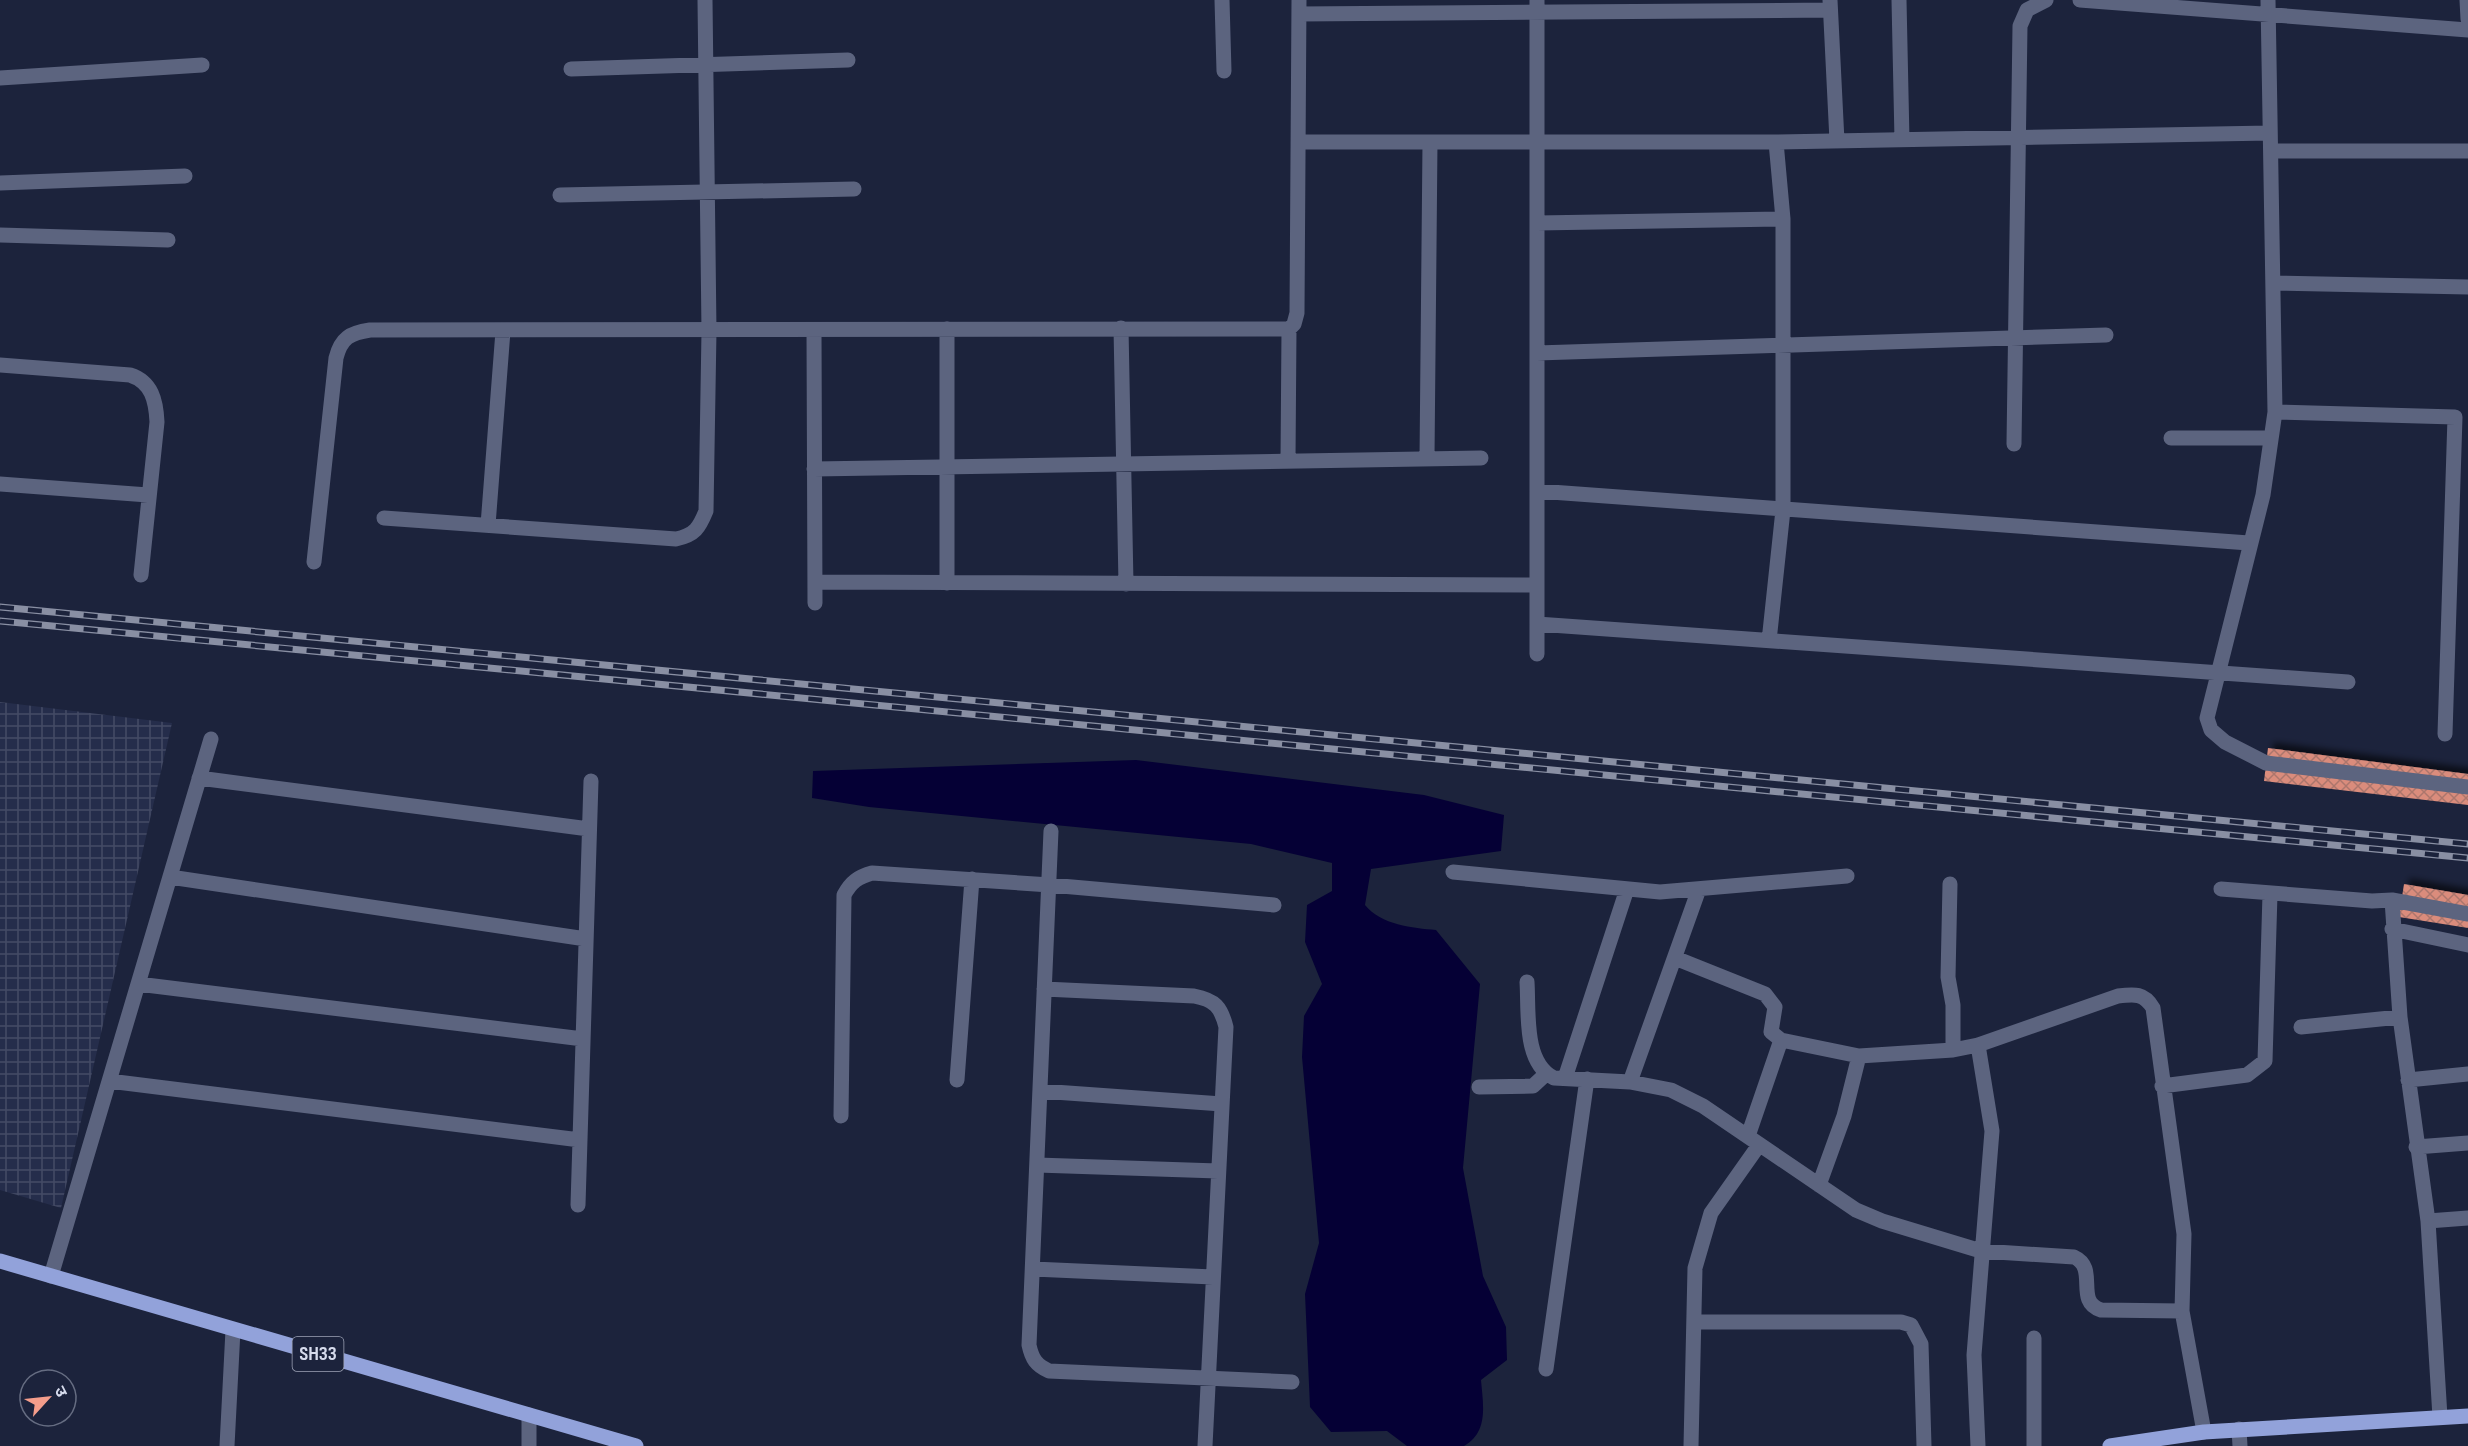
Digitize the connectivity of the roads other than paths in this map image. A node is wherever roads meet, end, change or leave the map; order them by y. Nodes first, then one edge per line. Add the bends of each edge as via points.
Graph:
1 (705, 0) edge
2 (1222, 0) edge
3 (1899, 0) edge
4 (2046, 0) edge
5 (2080, 0) edge
6 (2467, 0) edge
7 (1537, 5) edge
8 (1674, 5) edge
9 (1830, 5) edge
10 (1299, 7) edge
11 (2268, 8) edge
12 (2468, 20) edge
13 (2468, 30) edge
14 (848, 60) dead end
15 (706, 64) junction
16 (202, 66) dead end
17 (571, 69) dead end
18 (1224, 71) dead end
19 (0, 78) edge
20 (2270, 132) junction
21 (2018, 138) junction
22 (1902, 140) junction
23 (1838, 141) junction
24 (1298, 142) junction
25 (1430, 142) junction
26 (1776, 142) junction
27 (1537, 143) junction
28 (2271, 151) junction
29 (2468, 151) edge
30 (185, 176) dead end
31 (0, 183) edge
32 (854, 189) dead end
33 (707, 192) junction
34 (560, 195) dead end
35 (1783, 219) junction
36 (1538, 223) junction
37 (0, 235) edge
38 (168, 240) dead end
39 (2273, 283) junction
40 (2468, 287) edge
41 (1121, 328) junction
42 (1289, 328) junction
43 (947, 329) junction
44 (814, 330) junction
45 (503, 331) junction
46 (708, 332) junction
47 (2106, 335) dead end
48 (2015, 338) junction
49 (1782, 345) junction
50 (1538, 353) junction
51 (0, 365) edge
52 (2275, 412) junction
53 (2461, 414) edge
54 (2171, 438) dead end
55 (2271, 438) junction
56 (2014, 444) dead end
57 (1481, 458) dead end
58 (1427, 459) junction
59 (1288, 460) junction
60 (1124, 464) junction
61 (947, 467) junction
62 (814, 470) junction
63 (0, 484) edge
64 (1537, 491) junction
65 (148, 495) junction
66 (1783, 510) junction
67 (384, 518) dead end
68 (488, 525) junction
69 (2249, 543) junction
70 (2460, 547) edge
71 (315, 562) dead end
72 (141, 575) dead end
73 (815, 582) junction
74 (947, 583) junction
75 (1126, 584) junction
76 (1537, 585) junction
77 (815, 603) dead end
78 (1537, 624) junction
79 (1769, 641) junction
80 (1537, 654) dead end
81 (2218, 673) junction
82 (2348, 682) dead end
83 (2445, 734) dead end
84 (211, 739) dead end
85 (199, 778) junction
86 (591, 781) dead end
87 (2468, 787) edge
88 (590, 830) junction
89 (1051, 831) dead end
90 (1453, 872) dead end
91 (1847, 876) dead end
92 (170, 877) junction
93 (972, 879) junction
94 (1950, 884) dead end
95 (1050, 885) junction
96 (1627, 889) junction
97 (1699, 889) junction
98 (2221, 889) dead end
99 (2270, 894) junction
100 (2392, 900) junction
101 (1274, 905) dead end
102 (2468, 914) edge
103 (2392, 929) junction
104 (586, 939) junction
105 (2468, 945) edge
106 (1675, 958) junction
107 (1527, 982) dead end
108 (138, 984) junction
109 (1044, 989) junction
110 (2400, 1017) junction
111 (2301, 1027) dead end
112 (583, 1039) junction
113 (1781, 1040) junction
114 (1978, 1046) junction
115 (1953, 1050) junction
116 (1859, 1056) junction
117 (1546, 1074) junction
118 (2468, 1074) edge
119 (1565, 1078) junction
120 (1587, 1079) junction
121 (957, 1080) dead end
122 (2408, 1080) junction
123 (109, 1081) junction
124 (1630, 1082) junction
125 (2162, 1086) junction
126 (1479, 1087) dead end
127 (1040, 1091) junction
128 (1222, 1104) junction
129 (841, 1116) dead end
130 (580, 1140) junction
131 (1754, 1141) junction
132 (2468, 1143) edge
133 (2416, 1147) junction
134 (1037, 1165) junction
135 (1218, 1172) junction
136 (1819, 1185) junction
137 (578, 1205) dead end
138 (2468, 1218) edge
139 (2428, 1221) junction
140 (1981, 1251) junction
141 (0, 1262) edge
142 (1033, 1269) junction
143 (51, 1276) junction
144 (1213, 1277) junction
145 (2182, 1311) junction
146 (1694, 1322) junction
147 (233, 1330) junction
148 (2034, 1338) dead end
149 (1546, 1369) dead end
150 (1208, 1380) junction
151 (1292, 1382) dead end
152 (529, 1415) junction
153 (2468, 1416) edge
154 (2440, 1417) junction
155 (2239, 1430) junction
156 (2204, 1432) junction
157 (227, 1446) edge
158 (529, 1446) edge
159 (636, 1446) edge
160 (1205, 1446) edge
161 (1691, 1446) edge
162 (1924, 1446) edge
163 (1978, 1446) edge
164 (2034, 1446) edge
165 (2110, 1446) edge
166 (2240, 1446) edge

1 - 15 street
2 - 18 street
3 - 22 street
4 - 21 street via 2027,10 2020,26
5 - 11 street
6 - 12 street
7 - 8 street
7 - 10 street
7 - 27 street
8 - 9 street
9 - 23 street
10 - 24 street
11 - 13 street
11 - 20 street
14 - 15 street
15 - 17 street
15 - 33 street
16 - 19 street
20 - 21 street
20 - 28 street
21 - 22 street
21 - 48 street
22 - 23 street
23 - 26 street
24 - 25 street
24 - 42 street via 1297,313
25 - 27 street
25 - 58 street
26 - 27 street
26 - 35 street
27 - 36 street
28 - 29 street
28 - 39 street
30 - 31 street
32 - 33 street
33 - 34 street
33 - 46 street
35 - 36 street
35 - 49 street
36 - 50 street
37 - 38 street
39 - 40 street
39 - 52 street
41 - 42 street
41 - 43 street
41 - 60 street
42 - 59 street
43 - 44 street
43 - 61 street
44 - 46 street
44 - 62 street
45 - 46 street
45 - 68 street
45 - 71 street via 370,330 352,333 340,343
46 - 68 street via 706,511 700,528 690,536 676,539
47 - 48 street
48 - 49 street
48 - 56 street
49 - 50 street
49 - 66 street
50 - 64 street
51 - 65 street via 141,379 156,405
52 - 53 street
52 - 55 street
53 - 70 street
54 - 55 street
55 - 69 street via 2263,495
57 - 58 street
58 - 59 street
59 - 60 street
60 - 61 street
60 - 75 street
61 - 62 street
61 - 74 street
62 - 73 street
63 - 65 street
64 - 66 street
64 - 76 street
65 - 72 street
66 - 69 street
66 - 79 street
67 - 68 street
69 - 81 street
70 - 83 street
73 - 74 street
73 - 77 street
74 - 75 street
75 - 76 street
76 - 78 street
78 - 79 street
78 - 80 street
79 - 81 street
81 - 82 street
81 - 87 street via 2207,718 2211,730 2225,742 2266,763
84 - 85 street
85 - 88 street
85 - 92 street
86 - 88 street
88 - 104 street
89 - 95 street
90 - 96 street
91 - 97 street
92 - 104 street
92 - 108 street
93 - 95 street
93 - 121 street
93 - 129 street via 872,873 860,876 844,895
94 - 115 street via 1948,977 1953,1005
95 - 101 street
95 - 109 street
96 - 97 street
96 - 119 street
97 - 106 street
98 - 99 street
99 - 100 street
99 - 125 street via 2265,1061 2247,1075
100 - 102 street
100 - 103 street
103 - 105 street
103 - 110 street
104 - 112 street
106 - 113 street via 1766,994 1775,1007 1772,1032
106 - 124 street
107 - 117 street via 1532,1050
108 - 112 street
108 - 123 street
109 - 127 street
109 - 128 street via 1210,999 1221,1009 1226,1027
110 - 111 street
110 - 122 street
112 - 130 street
113 - 116 street
113 - 131 street
114 - 115 street
114 - 125 street via 2052,1017 2136,993 2147,998 2153,1008
114 - 140 street via 1992,1131
115 - 116 street
116 - 136 street via 1844,1116
117 - 119 street
117 - 126 street via 1533,1086
118 - 122 street
119 - 120 street
120 - 124 street
120 - 149 street
122 - 133 street
123 - 130 street
123 - 143 street
124 - 131 street via 1671,1090 1703,1106
125 - 145 street via 2184,1234
127 - 128 street
127 - 134 street
128 - 135 street
130 - 137 street
131 - 136 street
131 - 146 street via 1711,1213 1695,1268
132 - 133 street
133 - 139 street
134 - 135 street
134 - 142 street
135 - 144 street
136 - 140 street via 1856,1210 1882,1221
138 - 139 street
139 - 154 street
140 - 145 street via 2082,1260 2087,1269 2088,1302 2093,1308
140 - 163 street via 1974,1355
141 - 143 main road, SH33
142 - 144 street
142 - 150 street via 1029,1345 1038,1365 1049,1371
143 - 147 main road, SH33
144 - 150 street
145 - 156 street
146 - 161 street
146 - 162 street via 1911,1325 1921,1344
147 - 152 main road, SH33
147 - 157 street
148 - 164 street
150 - 151 street
150 - 160 street
152 - 158 street
152 - 159 main road, SH33
153 - 154 main road
154 - 155 main road
155 - 156 main road
155 - 166 street
156 - 165 main road

